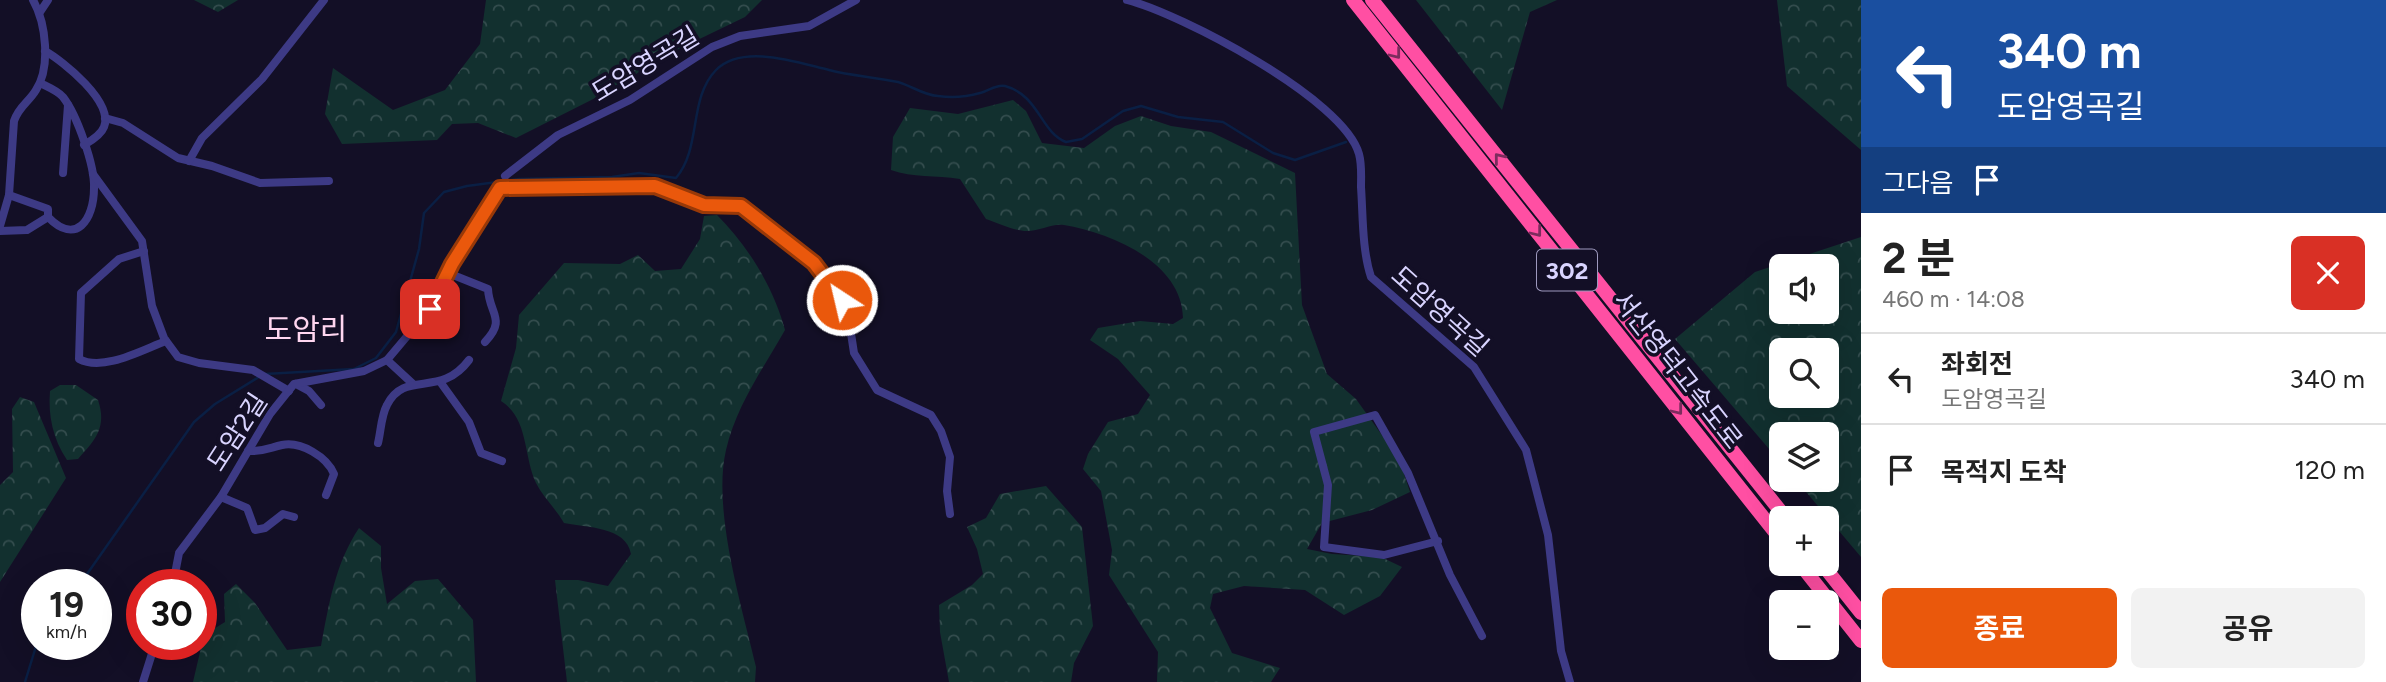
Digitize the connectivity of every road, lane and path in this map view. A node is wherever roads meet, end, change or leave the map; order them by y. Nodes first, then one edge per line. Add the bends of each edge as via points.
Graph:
1 (33, 0) edge
2 (48, 0) edge
3 (324, 0) edge
4 (856, 0) edge
5 (1127, 0) edge
6 (1353, 0) edge
7 (1372, 0) edge
8 (40, 12) junction
9 (45, 51) junction
10 (40, 83) junction
11 (68, 105) junction
12 (104, 118) junction
13 (83, 145) junction
14 (189, 161) junction
15 (63, 173) dead end
16 (93, 174) junction
17 (505, 176) dead end
18 (329, 181) dead end
19 (9, 195) junction
20 (48, 217) junction
21 (0, 228) edge
22 (144, 251) junction
23 (448, 273) junction
24 (166, 341) junction
25 (485, 342) dead end
26 (387, 360) junction
27 (469, 360) dead end
28 (441, 383) junction
29 (413, 384) junction
30 (293, 388) junction
31 (321, 405) dead end
32 (378, 443) dead end
33 (248, 451) junction
34 (502, 461) dead end
35 (326, 495) dead end
36 (221, 497) junction
37 (1776, 506) edge
38 (950, 514) dead end
39 (294, 517) dead end
40 (1769, 525) edge
41 (1438, 541) junction
42 (176, 569) edge
43 (1810, 576) edge
44 (1832, 576) edge
45 (1861, 613) edge
46 (1482, 636) dead end
47 (1861, 641) edge
48 (150, 660) edge
49 (143, 682) edge
50 (1570, 682) edge

1 - 8 street
2 - 8 street
3 - 14 street via 262,79 202,138
4 - 17 street, 도암영곡길 via 809,26 740,36 712,47 630,100 558,135
5 - 50 street, 도암영곡길 via 1230,44 1302,89 1357,148 1371,277 1474,367 1531,463 1548,535
6 -> 40 highway, 서산영덕고속도로 / 302
37 -> 7 highway, 서산영덕고속도로 / 302
8 - 9 street
9 - 10 street
9 - 12 street via 81,77
10 - 11 street via 61,94
10 - 19 street via 14,121
11 - 13 street
11 - 15 street
12 - 13 street via 104,126
12 - 14 street via 123,123 166,152
13 - 16 street
14 - 18 street via 260,183
16 - 20 street via 92,206 79,229 61,229
16 - 22 street via 130,220
19 - 20 street via 40,203 48,209
19 - 21 street
20 - 21 street via 27,230
22 - 24 street via 152,306
22 - 24 street via 119,259 81,293 79,359 101,362
23 - 25 street via 488,289 497,319
23 - 26 street via 430,309
23 - 38 street via 500,188 655,186 704,205 733,204 750,211 809,258 829,282 848,314 854,353 877,390 931,415 950,457
24 - 30 street via 178,357 253,370
26 - 29 street
26 - 30 street via 364,371
27 - 28 street via 460,373
28 - 29 street
28 - 34 street via 469,422 481,453
29 - 32 street via 388,403
30 - 31 street via 309,391
30 - 33 street, 도암2길 via 270,414
33 - 35 street via 286,444 321,457 334,474
33 - 36 street, 도암2길
36 - 39 street, 도암2길 via 247,508 255,530 283,514
36 - 42 street, 도암2길 via 179,553
41 - 41 street via 1408,472 1375,415 1314,432 1328,485 1324,547 1384,555
41 - 46 street
43 - 47 highway
44 - 45 highway
48 - 49 street

